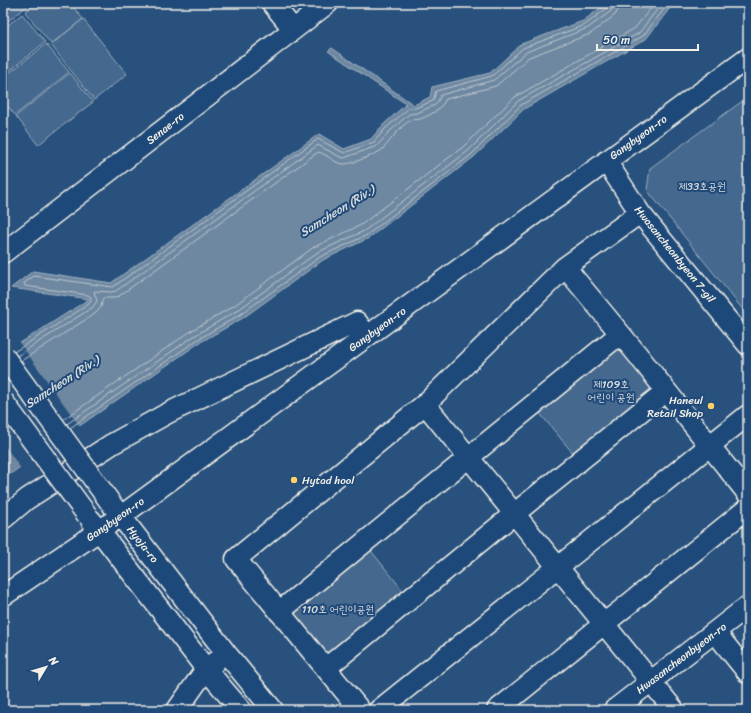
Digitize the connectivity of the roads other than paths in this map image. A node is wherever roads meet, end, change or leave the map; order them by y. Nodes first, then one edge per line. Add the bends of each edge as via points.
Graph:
1 (272, 3) edge
2 (328, 3) edge
3 (293, 30) junction
4 (748, 58) edge
5 (606, 161) junction
6 (640, 213) junction
7 (3, 253) edge
8 (565, 268) junction
9 (620, 334) junction
10 (367, 336) junction
11 (748, 345) edge
12 (3, 355) edge
13 (666, 391) junction
14 (3, 402) edge
15 (425, 404) junction
16 (748, 415) edge
17 (710, 446) junction
18 (469, 459) junction
19 (748, 494) edge
20 (748, 508) edge
21 (115, 509) junction
22 (514, 514) junction
23 (3, 519) edge
24 (100, 530) junction
25 (557, 567) junction
26 (3, 596) edge
27 (748, 606) edge
28 (279, 612) junction
29 (604, 624) junction
30 (715, 632) junction
31 (226, 653) junction
32 (326, 668) junction
33 (206, 669) junction
34 (748, 673) edge
35 (650, 681) junction
36 (501, 706) edge
37 (177, 710) edge
38 (241, 710) edge
39 (273, 710) edge
40 (360, 710) edge
41 (379, 710) edge
42 (614, 710) edge
43 (674, 710) edge

1 - 3 street
2 - 3 street, Senae-ro
3 - 7 street, Senae-ro
4 - 5 street, Gangbyeon-ro
5 - 6 street, Hwasancheonbyeon 7-gil
5 - 10 street, Gangbyeon-ro
6 - 8 street
6 - 11 street, Hwasancheonbyeon 7-gil
8 - 9 street
8 - 15 street
9 - 13 street
9 - 18 street
10 - 21 street, Gangbyeon-ro
10 - 23 street via 357,322 168,413 112,444 26,499
12 - 21 street, Hyoja-ro, bridge
13 - 17 street
13 - 22 street
14 - 24 street, bridge
15 - 18 street
15 - 28 street via 236,559
16 - 17 street
17 - 19 street
17 - 25 street
18 - 22 street
18 - 28 street
20 - 29 street
21 - 24 street, Gangbyeon-ro
21 - 31 street, Hyoja-ro
22 - 25 street
22 - 32 street
24 - 26 street, Gangbyeon-ro
24 - 33 street
25 - 29 street
25 - 41 street
27 - 30 street, Hwasancheonbyeon-ro
28 - 32 street
29 - 35 street
29 - 36 street
30 - 34 street
30 - 35 street, Hwasancheonbyeon-ro
31 - 33 street
31 - 39 street, Hyoja-ro
32 - 40 street
33 - 37 street
33 - 38 street
35 - 42 street, Hwasancheonbyeon-ro
35 - 43 street

